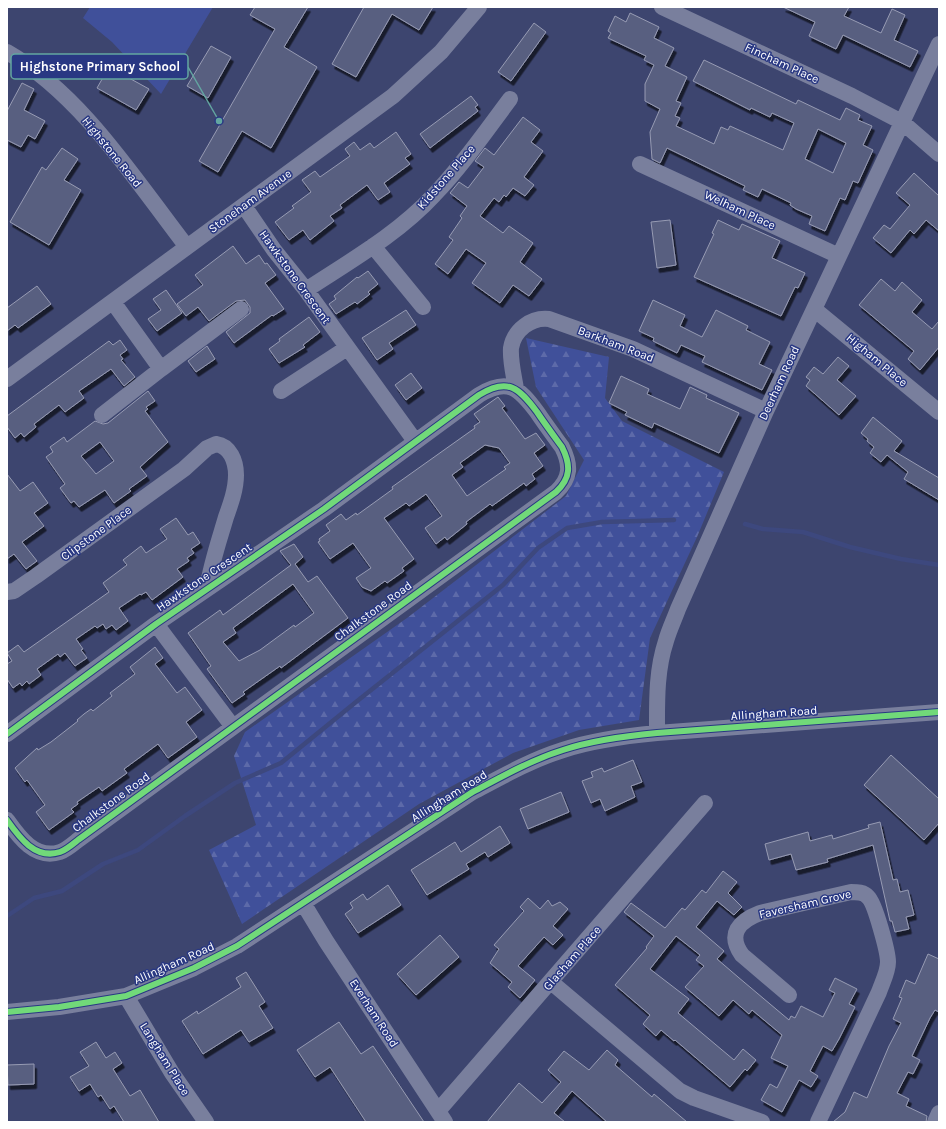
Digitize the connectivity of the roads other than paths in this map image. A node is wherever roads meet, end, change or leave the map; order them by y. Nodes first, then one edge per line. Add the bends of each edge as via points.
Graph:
1 (479, 7) edge
2 (662, 7) edge
3 (939, 44) edge
4 (7, 52) edge
5 (510, 99) dead end
6 (902, 122) junction
7 (939, 154) edge
8 (640, 164) dead end
9 (244, 206) junction
10 (373, 246) junction
11 (187, 247) junction
12 (839, 256) junction
13 (306, 290) junction
14 (113, 302) junction
15 (424, 307) dead end
16 (241, 309) dead end
17 (814, 309) junction
18 (347, 348) junction
19 (161, 370) junction
20 (7, 379) edge
21 (516, 389) junction
22 (281, 391) dead end
23 (766, 410) junction
24 (939, 412) edge
25 (102, 415) dead end
26 (416, 441) junction
27 (207, 589) junction
28 (7, 592) edge
29 (156, 624) junction
30 (939, 712) edge
31 (233, 727) junction
32 (657, 733) junction
33 (7, 734) edge
34 (705, 803) dead end
35 (7, 820) edge
36 (303, 903) junction
37 (551, 982) junction
38 (789, 995) dead end
39 (126, 996) junction
40 (7, 1012) edge
41 (939, 1113) edge
42 (442, 1116) edge
43 (206, 1122) edge
44 (762, 1122) edge
45 (818, 1122) edge
46 (935, 1122) edge

1 - 9 street, Stoneham Avenue via 441,52 393,96
2 - 6 street, Fincham Place
3 - 6 street, Deerham Road
4 - 11 street, Highstone Road via 40,76 97,130
5 - 10 street, Kidstone Place via 434,195
6 - 7 street, Fincham Place
6 - 12 street, Deerham Road
8 - 12 street, Welham Place
9 - 11 street, Stoneham Avenue
9 - 13 street, Hawkstone Crescent
10 - 13 street, Kidstone Place
10 - 15 street
11 - 14 street, Stoneham Avenue
12 - 17 street, Deerham Road
13 - 18 street, Hawkstone Crescent
14 - 19 street
14 - 20 street, Stoneham Avenue
16 - 19 street
17 - 23 street, Deerham Road
17 - 24 street, Higham Place
18 - 22 street
18 - 26 street, Hawkstone Crescent
19 - 25 street
21 - 23 street, Barkham Road via 512,356 515,339 524,326 540,318 633,349
21 - 26 street via 503,386 486,391
21 - 31 street, Chalkstone Road via 528,400 567,458 569,472 562,486
23 - 32 street, Deerham Road via 665,641 658,683
26 - 27 street, Hawkstone Crescent via 324,509
27 - 28 street, Clipstone Place via 236,482 234,462 227,448 216,444 207,448 184,470 36,576 14,591
27 - 29 street, Hawkstone Crescent
29 - 31 street
29 - 33 street, Hawkstone Crescent
30 - 32 street, Allingham Road
31 - 35 street, Chalkstone Road via 60,852 42,852 33,848 21,840
32 - 36 street, Allingham Road via 615,738 563,750 506,775 471,793
34 - 37 street, Glasham Place
36 - 39 street, Allingham Road via 237,946 194,968
36 - 42 street, Everham Road
37 - 42 street, Glasham Place
37 - 44 street via 680,1091
38 - 45 street, Faversham Grove via 739,951 734,938 739,925 760,913 851,892 860,892 868,896 886,953 886,974
39 - 40 street, Allingham Road
39 - 43 street, Langham Place via 172,1073
41 - 46 street

